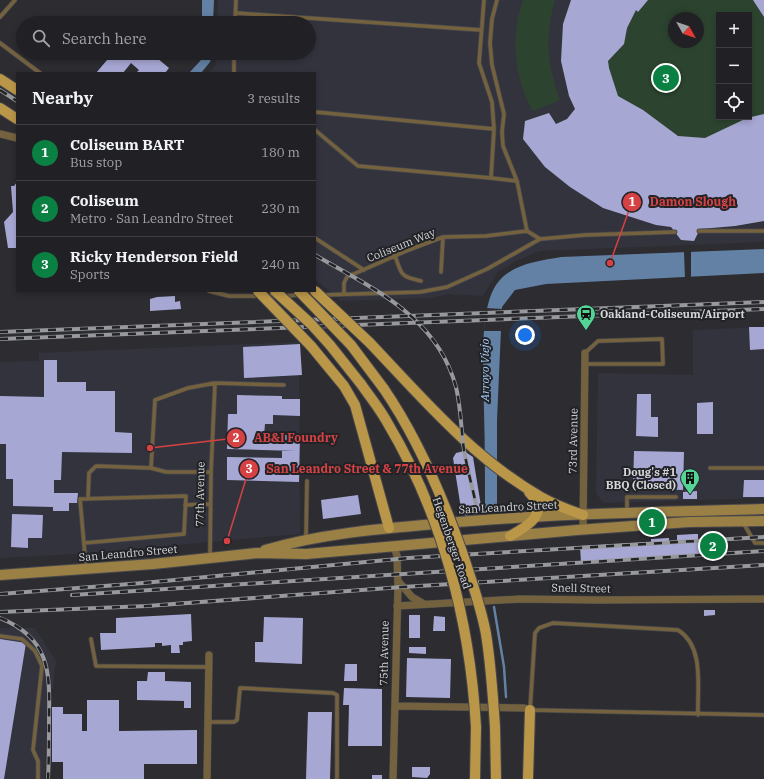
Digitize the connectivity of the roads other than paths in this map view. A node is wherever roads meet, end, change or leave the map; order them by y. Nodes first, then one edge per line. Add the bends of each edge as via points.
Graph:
1 (15, 0) edge
2 (236, 0) edge
3 (484, 0) edge
4 (497, 0) edge
5 (236, 13) junction
6 (1, 15) edge
7 (236, 16) edge
8 (279, 16) edge
9 (316, 19) edge
10 (481, 30) junction
11 (0, 43) edge
12 (16, 55) edge
13 (23, 60) edge
14 (234, 60) edge
15 (39, 72) edge
16 (234, 72) edge
17 (0, 79) edge
18 (16, 89) edge
19 (0, 108) edge
20 (316, 112) edge
21 (16, 118) edge
22 (494, 129) junction
23 (316, 131) edge
24 (0, 134) edge
25 (16, 138) edge
26 (491, 178) junction
27 (517, 181) junction
28 (527, 231) junction
29 (699, 231) dead end
30 (764, 231) edge
31 (675, 232) dead end
32 (443, 237) junction
33 (316, 239) edge
34 (540, 239) junction
35 (395, 255) junction
36 (364, 270) junction
37 (441, 272) dead end
38 (422, 281) dead end
39 (213, 292) edge
40 (259, 292) edge
41 (277, 292) edge
42 (300, 292) edge
43 (316, 292) edge
44 (344, 294) junction
45 (586, 353) joint
46 (586, 364) junction
47 (215, 383) junction
48 (284, 386) dead end
49 (151, 468) junction
50 (710, 468) dead end
51 (764, 468) edge
52 (211, 472) junction
53 (307, 481) dead end
54 (521, 485) junction
55 (676, 497) dead end
56 (88, 499) junction
57 (210, 504) junction
58 (185, 505) junction
59 (764, 509) edge
60 (627, 514) junction
61 (583, 515) junction
62 (536, 516) junction
63 (743, 521) junction
64 (764, 521) edge
65 (389, 528) junction
66 (583, 530) junction
67 (510, 536) junction
68 (306, 539) junction
69 (84, 543) junction
70 (764, 543) edge
71 (394, 546) junction
72 (257, 553) junction
73 (210, 558) junction
74 (86, 569) junction
75 (0, 575) edge
76 (398, 581) junction
77 (764, 599) edge
78 (426, 604) junction
79 (398, 606) junction
80 (0, 636) edge
81 (91, 639) dead end
82 (209, 655) dead end
83 (209, 668) junction
84 (395, 706) junction
85 (530, 710) junction
86 (698, 715) junction
87 (764, 715) edge
88 (208, 722) junction
89 (38, 779) edge
90 (207, 779) edge
91 (338, 779) edge
92 (393, 779) edge
93 (475, 779) edge
94 (496, 779) edge
95 (528, 779) edge

1 - 6 lane
2 - 5 lane
3 - 10 lane
4 - 27 lane via 490,43 492,65 504,114 503,146
5 - 7 lane
5 - 8 lane
9 - 10 lane
10 - 22 lane via 479,63 492,102
11 - 12 lane
13 - 15 lane
14 - 16 lane
17 - 18 main road
19 - 21 main road
20 - 22 lane
22 - 26 lane
23 - 26 lane via 358,166
24 - 25 street
26 - 27 lane
27 - 28 lane
28 - 32 lane, Coliseum Way via 486,236
28 - 34 lane
29 - 30 lane
31 - 34 lane
32 - 35 lane, Coliseum Way
32 - 37 lane
33 - 36 lane, Coliseum Way
34 - 44 lane via 447,287 420,292
35 - 36 lane, Coliseum Way
35 - 38 lane via 400,272 405,278
36 - 44 lane via 348,277 344,283
39 - 44 lane via 244,297
40 - 65 main road, bridge via 311,346 344,386 355,405
41 - 93 main road, Hegenberger Road, bridge via 311,324 361,384 386,420 409,462 445,552 466,635 476,727
42 - 94 main road, Hegenberger Road, bridge via 351,345 384,388 411,431 448,513 470,575 486,633 495,727
43 - 54 main road, bridge via 370,343 456,432
45 - 46 street, 73rd Avenue
45 - 46 lane via 598,341 662,340 663,364
46 - 61 street, 73rd Avenue
47 - 48 lane
47 - 49 lane via 188,388 155,400
47 - 52 lane, 77th Avenue
49 - 52 lane via 166,472
49 - 56 lane via 96,466 89,473
50 - 51 lane
52 - 57 lane, 77th Avenue
53 - 68 lane
54 - 61 main road
54 - 62 main road via 536,502
55 - 60 lane via 627,497
56 - 58 lane via 186,496
56 - 69 lane via 80,499
57 - 58 lane
57 - 73 lane, 77th Avenue
58 - 69 lane via 184,534
59 - 60 main road, San Leandro Street
60 - 61 main road, San Leandro Street
61 - 62 main road, San Leandro Street
61 - 66 street, 73rd Avenue
62 - 65 main road, San Leandro Street
62 - 67 main road via 529,524
63 - 64 main road, San Leandro Street
63 - 66 main road, San Leandro Street via 689,522
63 - 70 lane via 755,543
65 - 68 main road, San Leandro Street
65 - 71 main road, 75th Avenue
66 - 67 main road, San Leandro Street
67 - 71 main road, San Leandro Street
68 - 72 main road, San Leandro Street
69 - 74 lane
71 - 72 main road, San Leandro Street via 306,554
71 - 76 street, 75th Avenue
72 - 73 main road, San Leandro Street
73 - 74 main road, San Leandro Street
74 - 75 main road, San Leandro Street
76 - 78 street via 412,597
76 - 79 street, 75th Avenue
77 - 78 street, Snell Street via 520,599
78 - 79 street, Snell Street
79 - 84 street, 75th Avenue
80 - 89 lane via 19,638 28,643 42,666 33,750 38,761
81 - 83 lane via 96,666
82 - 83 street
83 - 88 street
84 - 85 street
84 - 92 street, 75th Avenue
85 - 86 lane
85 - 86 lane via 535,633 539,628 552,623 670,628 685,634 696,654
85 - 95 main road
86 - 87 lane
88 - 90 street
88 - 91 lane via 237,720 240,688 333,692 336,695

